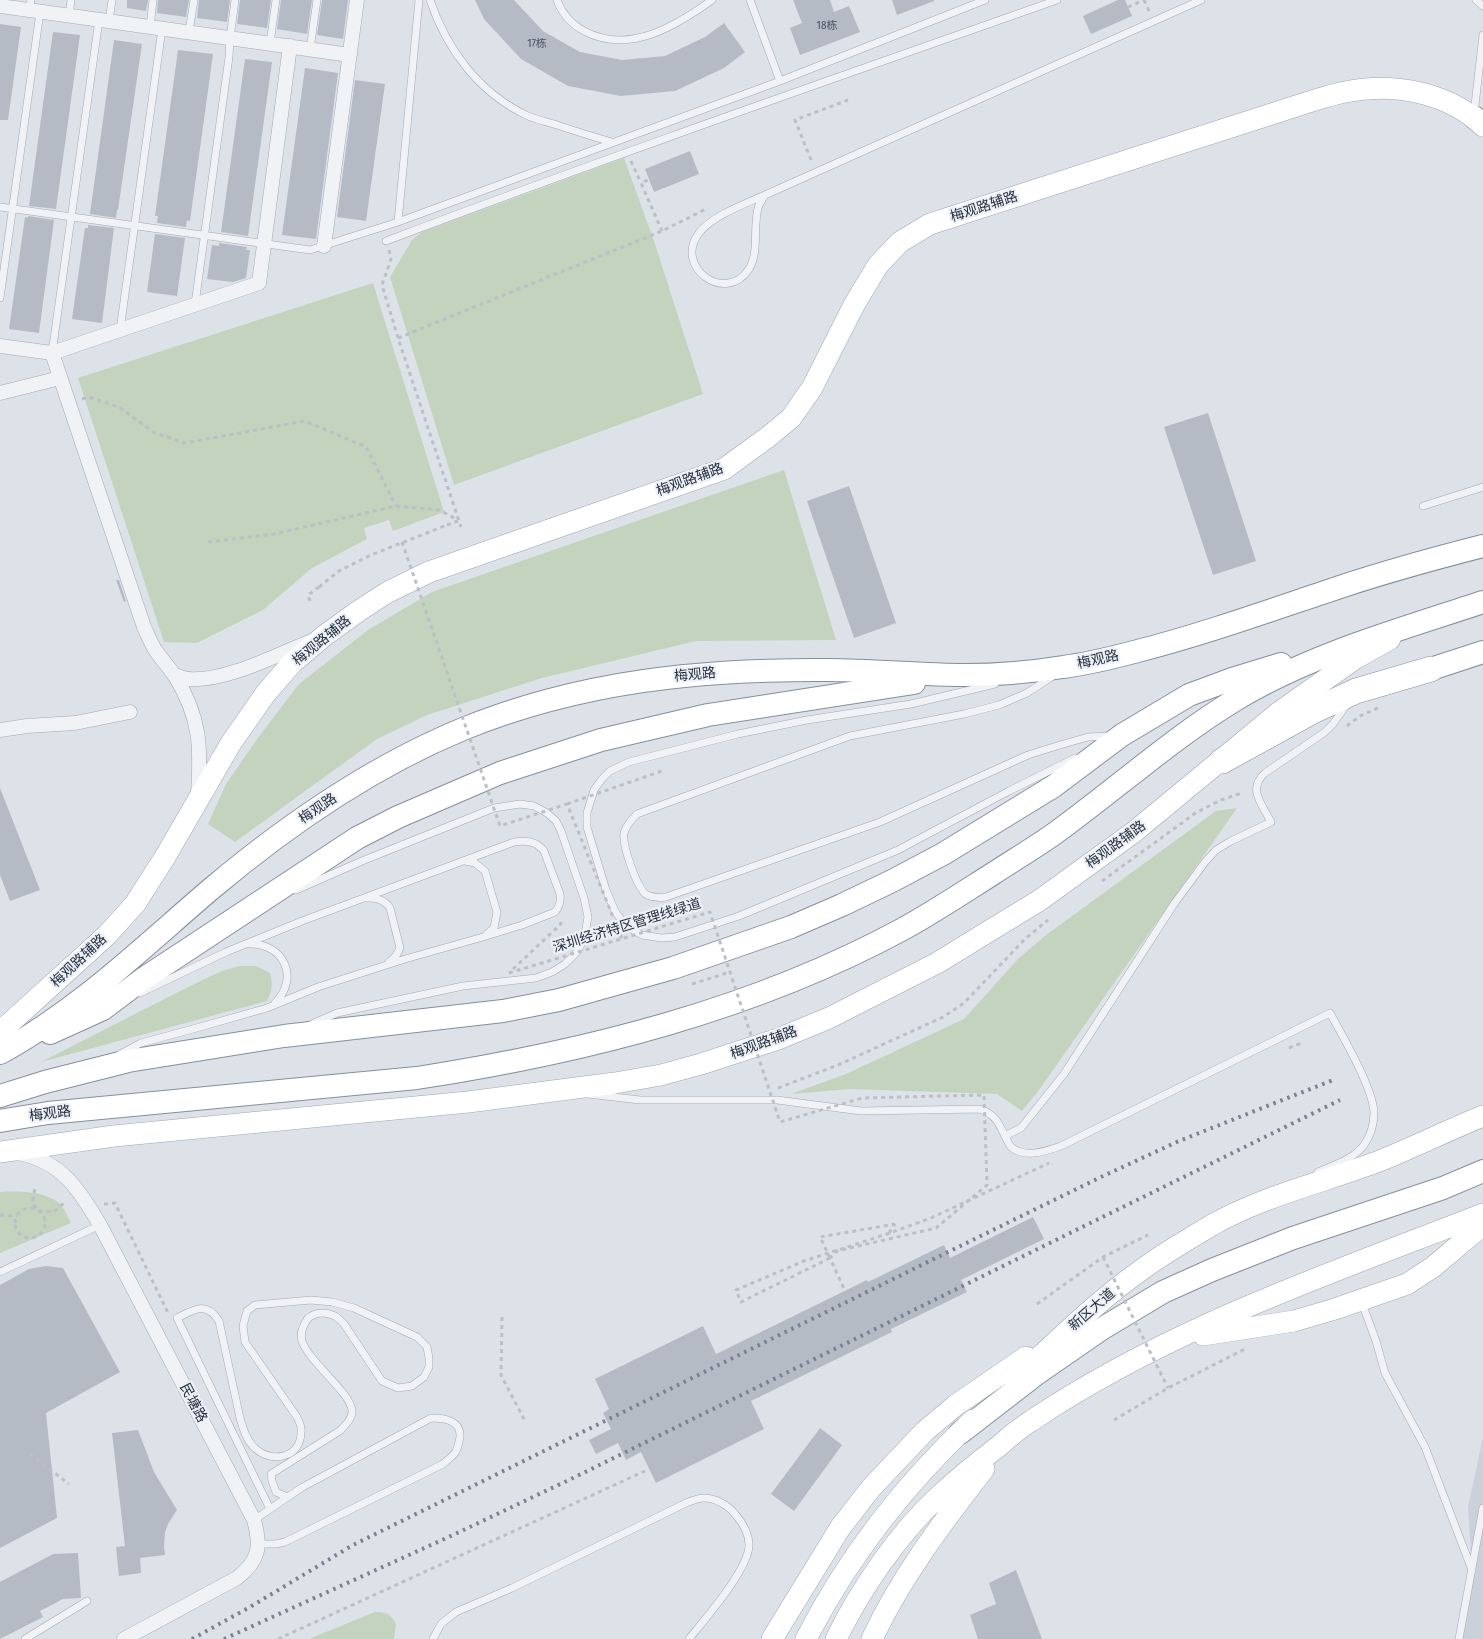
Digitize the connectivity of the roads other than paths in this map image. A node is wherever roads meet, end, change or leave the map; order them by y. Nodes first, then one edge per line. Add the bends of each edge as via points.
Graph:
1 (71, 0) edge
2 (112, 0) edge
3 (153, 0) edge
4 (194, 0) edge
5 (235, 0) edge
6 (276, 0) edge
7 (316, 0) edge
8 (357, 0) edge
9 (419, 0) edge
10 (430, 0) edge
11 (557, 0) edge
12 (712, 0) edge
13 (750, 0) edge
14 (986, 0) edge
15 (1057, 0) edge
16 (1201, 0) edge
17 (1476, 0) edge
18 (0, 6) edge
19 (1483, 6) edge
20 (33, 7) edge
21 (69, 16) junction
22 (104, 20) junction
23 (156, 28) junction
24 (189, 32) junction
25 (1483, 35) edge
26 (230, 38) junction
27 (270, 43) junction
28 (290, 46) junction
29 (310, 49) junction
30 (350, 54) junction
31 (780, 81) junction
32 (1480, 122) edge
33 (612, 143) junction
34 (765, 195) junction
35 (0, 207) edge
36 (12, 209) junction
37 (71, 217) junction
38 (398, 222) junction
39 (135, 226) junction
40 (204, 236) junction
41 (386, 242) road end
42 (264, 244) junction
43 (324, 246) junction
44 (0, 298) edge
45 (195, 305) junction
46 (120, 330) junction
47 (0, 346) edge
48 (52, 353) junction
49 (60, 378) junction
50 (0, 393) edge
51 (1483, 487) edge
52 (1423, 506) dead end
53 (1483, 546) edge
54 (1483, 602) edge
55 (1412, 626) junction
56 (324, 636) junction
57 (1364, 641) junction
58 (1483, 652) edge
59 (1483, 657) edge
60 (1068, 667) junction
61 (1432, 669) junction
62 (174, 675) junction
63 (967, 675) junction
64 (1356, 691) junction
65 (130, 712) dead end
66 (0, 730) edge
67 (1122, 735) junction
68 (1087, 752) dead end
69 (1078, 756) dead end
70 (1222, 761) junction
71 (197, 801) junction
72 (464, 861) junction
73 (292, 892) dead end
74 (284, 896) dead end
75 (363, 898) junction
76 (240, 915) junction
77 (483, 937) junction
78 (244, 945) junction
79 (380, 967) junction
80 (274, 1005) junction
81 (102, 1009) junction
82 (284, 1036) junction
83 (1, 1046) edge
84 (91, 1070) junction
85 (566, 1090) junction
86 (0, 1096) edge
87 (1483, 1116) edge
88 (0, 1121) edge
89 (1005, 1136) junction
90 (4, 1152) edge
91 (1483, 1171) edge
92 (1260, 1202) junction
93 (1483, 1214) edge
94 (100, 1225) junction
95 (1483, 1225) edge
96 (0, 1272) edge
97 (1361, 1300) junction
98 (1076, 1323) junction
99 (1176, 1340) junction
100 (1029, 1422) junction
101 (960, 1432) junction
102 (287, 1497) junction
103 (270, 1508) junction
104 (1483, 1508) edge
105 (254, 1520) junction
106 (259, 1544) junction
107 (1472, 1570) junction
108 (87, 1601) dead end
109 (25, 1639) edge
110 (124, 1639) edge
111 (433, 1639) edge
112 (690, 1639) edge
113 (772, 1639) edge
114 (806, 1639) edge
115 (836, 1639) edge
116 (872, 1639) edge
117 (1459, 1639) edge

1 - 21 lane
2 - 22 lane
3 - 23 lane
4 - 24 lane
5 - 26 lane
6 - 27 lane
7 - 29 lane
8 - 30 street
9 - 38 lane
10 - 33 lane via 436,19 466,68 503,103 530,116
11 - 12 lane via 574,26 595,37 624,41 652,34 682,21
13 - 31 lane
14 - 31 lane
15 - 41 lane via 627,152
16 - 34 lane
17 - 19 lane
18 - 20 street
20 - 21 street
20 - 36 lane
21 - 22 street
22 - 23 street
22 - 37 lane
23 - 24 street
23 - 39 lane
24 - 26 street
25 - 32 lane
26 - 27 street
26 - 40 lane
27 - 28 street
28 - 29 street
28 - 42 street
29 - 30 street
30 - 43 street
31 - 33 lane
32 - 56 main road, 梅观路辅路 via 1430,95 1376,89 1346,92 930,224 900,242 878,265 812,388 791,418 724,469 429,572 388,592
33 - 38 lane
34 - 34 lane via 722,215 699,232 694,241 693,261 704,278 714,282 734,282 749,269 759,206
35 - 36 lane
36 - 37 lane
36 - 44 lane
37 - 39 lane
37 - 48 lane
38 - 43 lane
39 - 40 lane
39 - 46 lane
40 - 42 lane
40 - 45 lane
42 - 43 lane via 310,250
42 - 45 street via 259,283
45 - 46 street
46 - 48 street
47 - 48 street
48 - 49 street
49 - 50 street
49 - 62 street via 144,627 155,650
51 - 52 lane
53 - 60 highway, 梅观路 via 1348,584 1208,632
54 - 55 highway, 梅观路
55 - 57 highway, 梅观路
55 - 70 main road, 梅观路辅路 via 1356,658 1278,713
56 - 62 street via 222,675 201,679
56 - 71 main road, 梅观路辅路 via 292,663 266,694 231,743
57 - 67 highway via 1274,666 1189,695
57 - 88 highway, 梅观路 via 1278,677 1235,700 1053,835 904,928 788,982 701,1014 620,1038 427,1077 48,1113
58 - 61 highway
59 - 61 highway
60 - 63 highway, 梅观路
60 - 67 lane via 1027,693 999,705 850,736 637,814 628,822 624,833 639,886 655,898 666,897 880,822 1028,755 1088,737
60 - 69 lane via 911,704 738,734 629,762 602,778 594,790 587,826 606,890 622,921 642,935 675,937 739,916 898,850
61 - 64 highway
62 - 71 street via 193,711 198,730
63 - 76 highway via 708,715 550,756 500,773 357,838
63 - 83 highway, 梅观路 via 829,670 711,672 661,677 557,698 462,730 381,769 297,822 211,889 97,987 53,1019
64 - 70 highway
64 - 89 lane via 1326,732 1258,780 1255,786 1257,794 1271,822 1216,850 1205,862 1174,904 1064,1074 1021,1128
65 - 66 street via 75,723
67 - 68 lane
67 - 82 highway via 1054,786 943,854 842,905 741,945 559,1000 503,1011
70 - 85 main road, 梅观路辅路 via 1134,832 1040,900 937,963 868,999 778,1039 702,1064 661,1075
71 - 83 main road, 梅观路辅路 via 135,904
72 - 75 lane
72 - 77 lane via 475,863 485,871 497,912 494,928
72 - 77 lane via 514,842 532,842 544,851 560,894 559,907 555,912
73 - 82 lane via 494,808 520,804 534,806 556,821 588,917 584,939 577,952 552,972 536,978 463,986 337,1013
74 - 76 lane
75 - 78 lane
75 - 79 lane via 386,902 399,941 398,954
76 - 81 highway
77 - 79 lane
78 - 80 lane via 268,947 278,953 284,963 286,986
78 - 81 lane
79 - 80 lane
80 - 84 lane via 141,1043
81 - 83 highway via 66,1026
82 - 84 highway
84 - 86 highway
85 - 89 lane via 640,1100 777,1100 861,1111 980,1109 990,1112
85 - 90 main road, 梅观路辅路 via 114,1136
87 - 92 main road, 新区大道 via 1382,1160
89 - 92 lane via 1011,1147 1021,1152 1040,1152 1061,1146 1330,1013 1370,1095 1374,1110 1370,1134 1364,1146 1348,1159
90 - 94 street, 民塘路 via 32,1156 53,1165 72,1182
91 - 101 highway via 1443,1188 1293,1238 1163,1292 1103,1328
92 - 98 main road, 新区大道 via 1171,1249
93 - 99 main road via 1242,1309
94 - 96 lane
94 - 105 street, 民塘路
95 - 97 main road via 1433,1267 1407,1284
97 - 99 main road via 1294,1321
97 - 107 lane via 1385,1373 1425,1447
98 - 101 main road, 新区大道
98 - 113 main road via 956,1405 897,1460 840,1528
99 - 100 main road via 1072,1395
100 - 115 main road via 937,1498 903,1535 870,1581
100 - 116 main road via 987,1466 954,1508 920,1555
101 - 114 main road, 新区大道 via 924,1469 851,1560
102 - 103 lane
102 - 103 lane via 276,1492 271,1474 341,1430 350,1420 352,1411 302,1342 301,1331 306,1319 313,1314 335,1316 344,1324 382,1382 398,1388 412,1386 424,1377 430,1358 427,1347 417,1336 354,1308 332,1302 311,1300 255,1305 247,1311 243,1326 245,1342 297,1417 302,1431 299,1445 290,1454 266,1456 254,1448 245,1434 220,1321 213,1311 204,1308 177,1318
102 - 106 lane via 431,1418 454,1422 460,1432 455,1453 443,1464 285,1542
103 - 105 lane
104 - 107 lane
105 - 106 street, 民塘路
106 - 110 street via 251,1564 237,1578
107 - 117 lane
108 - 109 lane
111 - 112 lane via 440,1624 456,1612 686,1503 705,1498 732,1509 746,1531 749,1545 745,1560 730,1586

